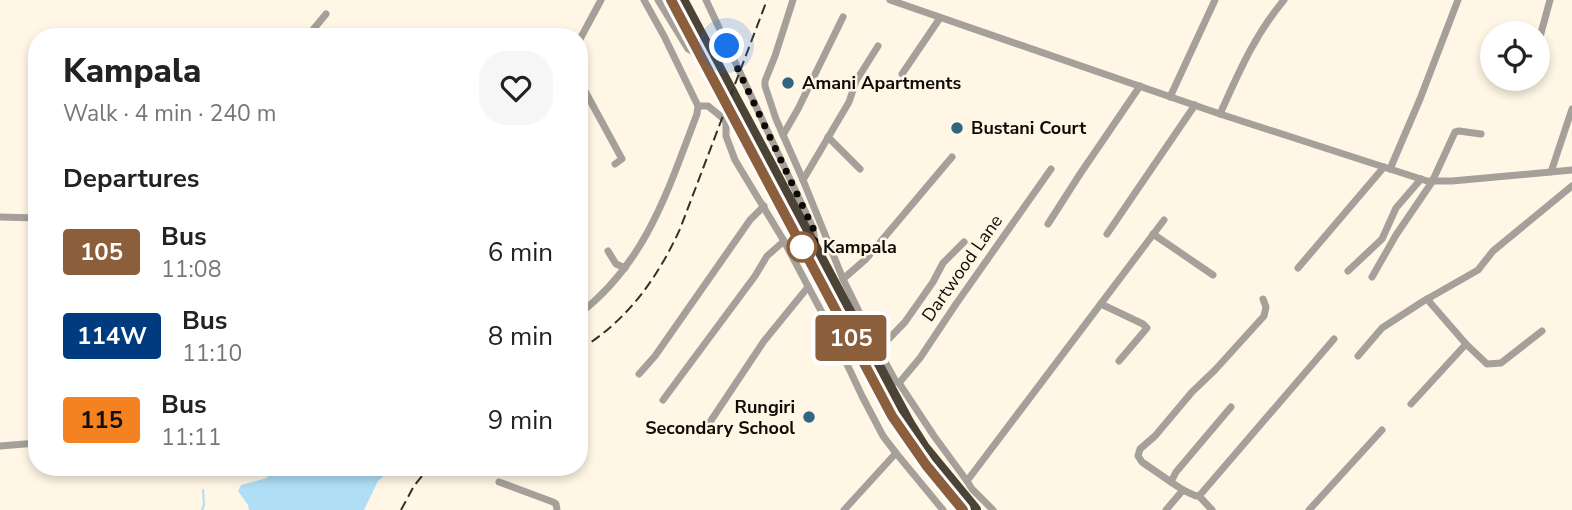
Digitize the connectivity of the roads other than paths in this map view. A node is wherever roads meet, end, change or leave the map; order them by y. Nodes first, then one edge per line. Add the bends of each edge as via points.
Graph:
1 (601, 0) edge
2 (644, 0) edge
3 (659, 0) edge
4 (671, 0) edge
5 (681, 0) edge
6 (706, 0) edge
7 (793, 0) edge
8 (890, 0) edge
9 (1215, 0) edge
10 (1284, 0) edge
11 (1458, 0) edge
12 (1550, 0) edge
13 (326, 14) dead end
14 (843, 18) dead end
15 (940, 18) junction
16 (1544, 21) edge
17 (314, 28) edge
18 (586, 28) edge
19 (878, 46) dead end
20 (701, 55) junction
21 (713, 68) junction
22 (902, 74) dead end
23 (1140, 86) junction
24 (588, 97) edge
25 (1170, 97) junction
26 (1195, 105) junction
27 (698, 106) junction
28 (1572, 109) edge
29 (1220, 114) junction
30 (739, 119) junction
31 (1481, 134) dead end
32 (783, 135) junction
33 (828, 137) junction
34 (952, 157) dead end
35 (615, 164) dead end
36 (1387, 168) junction
37 (860, 169) dead end
38 (1051, 169) dead end
39 (1572, 170) edge
40 (1551, 172) junction
41 (1421, 179) junction
42 (803, 180) junction
43 (1432, 182) junction
44 (1572, 186) edge
45 (764, 206) junction
46 (0, 217) edge
47 (28, 218) edge
48 (1164, 220) dead end
49 (1048, 224) dead end
50 (813, 228) junction
51 (1107, 234) dead end
52 (1153, 234) junction
53 (784, 241) junction
54 (964, 242) dead end
55 (822, 247) junction
56 (608, 251) dead end
57 (625, 268) junction
58 (1298, 268) dead end
59 (1348, 271) dead end
60 (1213, 275) dead end
61 (1372, 277) dead end
62 (843, 279) junction
63 (808, 287) junction
64 (1263, 299) dead end
65 (1427, 299) junction
66 (1101, 304) junction
67 (588, 308) edge
68 (1542, 331) dead end
69 (1334, 339) dead end
70 (1466, 344) junction
71 (878, 350) junction
72 (1358, 356) dead end
73 (1119, 361) dead end
74 (639, 374) dead end
75 (899, 383) junction
76 (663, 400) dead end
77 (1411, 404) dead end
78 (1231, 407) dead end
79 (709, 422) dead end
80 (1382, 430) dead end
81 (28, 444) edge
82 (0, 446) edge
83 (896, 453) junction
84 (967, 481) junction
85 (499, 482) dead end
86 (1171, 482) junction
87 (1183, 490) junction
88 (1199, 496) junction
89 (557, 510) edge
90 (844, 510) edge
91 (943, 510) edge
92 (963, 510) edge
93 (974, 510) edge
94 (993, 510) edge
95 (1166, 510) edge
96 (1212, 510) edge
97 (1309, 510) edge

1 - 18 street
2 - 27 street
3 - 20 street via 688,49
4 - 20 highway
5 - 21 highway
6 - 50 street
7 - 32 street via 765,81
8 - 15 street
9 - 25 street
10 - 29 street via 1249,51
11 - 36 street
12 - 16 street
13 - 17 street
14 - 32 street
15 - 22 street
15 - 23 street
19 - 33 street
20 - 21 highway
21 - 30 highway
23 - 25 street
23 - 49 street
24 - 35 street via 622,159
25 - 26 street
26 - 29 street
26 - 51 street
27 - 45 street via 708,106 724,119 735,160
27 - 57 street via 663,202
28 - 40 street
29 - 36 street
30 - 55 highway
30 - 92 highway via 892,416
31 - 43 street via 1455,132
32 - 42 street
33 - 37 street
33 - 42 street
34 - 62 street via 866,259
36 - 41 street
36 - 58 street
38 - 75 street, Dartwood Lane
39 - 40 street
40 - 43 street
41 - 43 street
41 - 59 street via 1396,208 1382,239
42 - 55 street
43 - 61 street
44 - 65 street via 1493,251 1478,270
45 - 53 street
45 - 74 street
46 - 47 street
48 - 52 street
50 - 55 street
50 - 55 street
52 - 60 street
52 - 66 street
53 - 63 street
53 - 76 street via 766,256
54 - 71 street via 943,263 905,323
55 - 62 street
55 - 93 highway via 874,363 908,424
56 - 57 street
57 - 67 street
62 - 71 street
63 - 79 street via 764,341
63 - 83 street via 883,436
64 - 86 street via 1264,316 1139,452 1142,461
65 - 70 street
65 - 72 street via 1382,328
66 - 73 street via 1147,328
66 - 84 street
68 - 70 street via 1501,363 1485,362
69 - 88 street
70 - 77 street
71 - 75 street
75 - 84 street
78 - 86 street
80 - 97 street
81 - 82 street
83 - 90 street
83 - 91 street
84 - 94 street
85 - 89 street via 553,502
86 - 87 street
87 - 88 street
87 - 95 street
88 - 96 street

